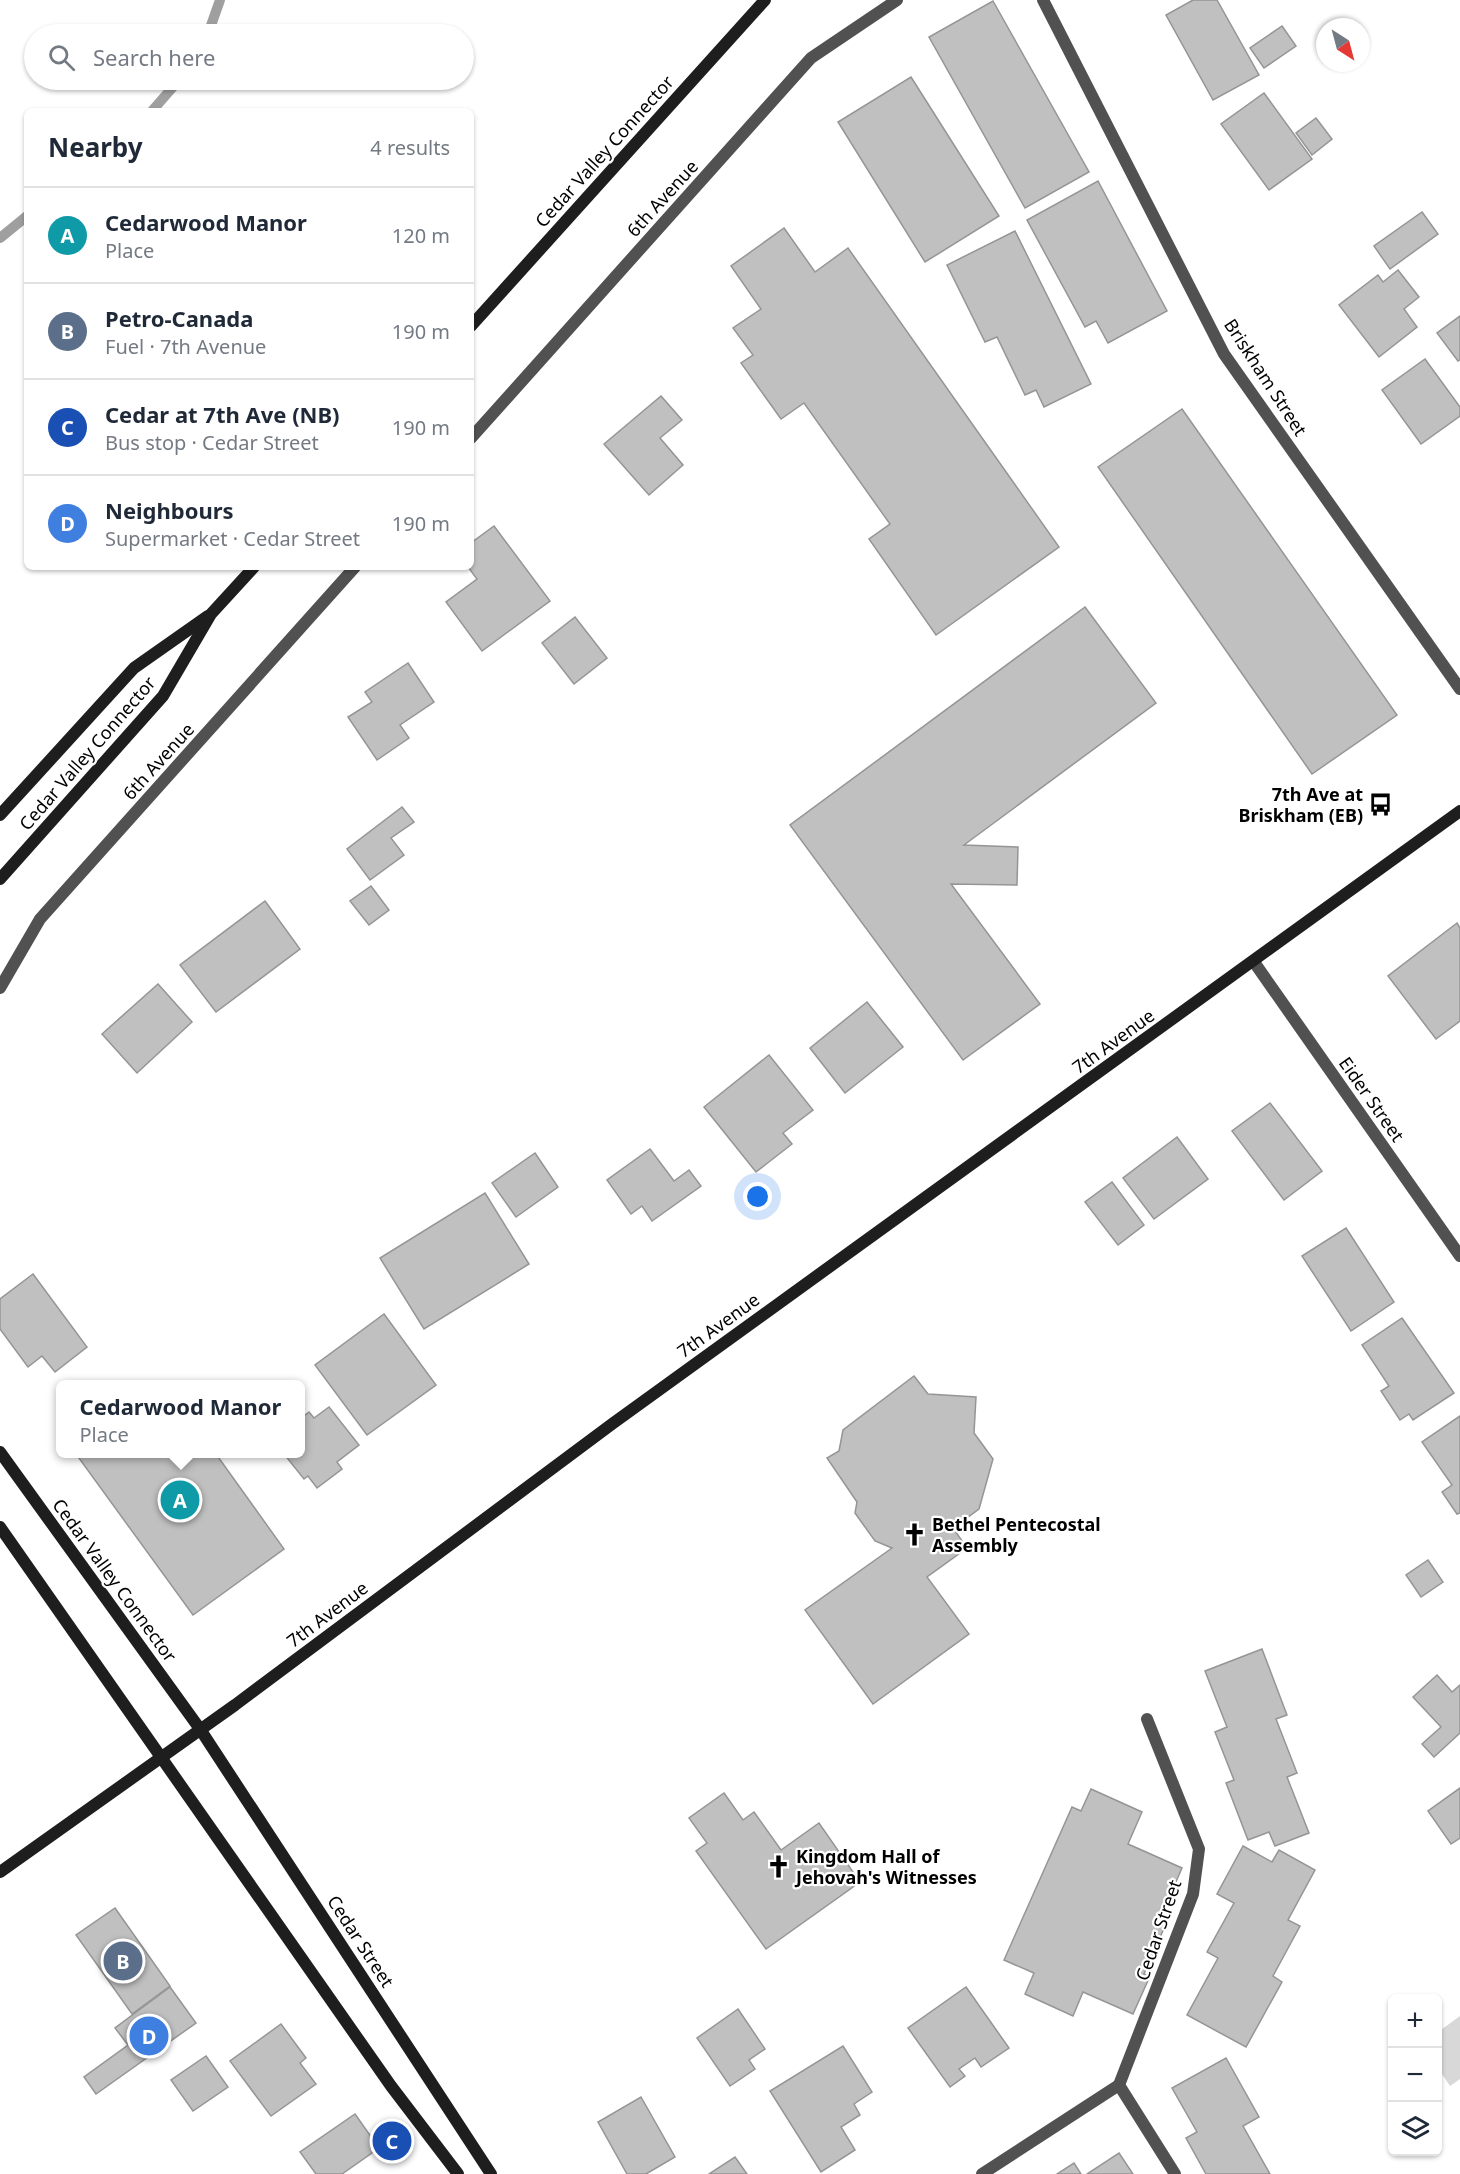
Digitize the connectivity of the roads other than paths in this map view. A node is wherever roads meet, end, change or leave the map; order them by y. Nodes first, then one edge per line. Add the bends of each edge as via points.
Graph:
1 (765, 0) edge
2 (897, 0) edge
3 (1043, 0) edge
4 (474, 323) edge
5 (474, 435) edge
6 (251, 570) edge
7 (352, 570) edge
8 (211, 614) junction
9 (1460, 689) edge
10 (1460, 811) edge
11 (0, 815) edge
12 (0, 879) edge
13 (1254, 962) junction
14 (0, 988) edge
15 (1460, 1256) edge
16 (0, 1452) edge
17 (0, 1527) edge
18 (1147, 1719) dead end
19 (200, 1729) junction
20 (163, 1756) junction
21 (0, 1872) edge
22 (1119, 2085) junction
23 (458, 2174) edge
24 (490, 2174) edge
25 (982, 2174) edge
26 (1175, 2174) edge

1 - 4 main road, Cedar Valley Connector
2 - 5 street, 6th Avenue via 811,58
3 - 9 street, Briskham Street via 1224,354
6 - 8 main road, Cedar Valley Connector
7 - 14 street, 6th Avenue via 40,919
8 - 11 main road, Cedar Valley Connector via 134,668
8 - 12 main road, Cedar Valley Connector via 163,696
10 - 13 main road, 7th Avenue
13 - 15 street, Eider Street
13 - 19 main road, 7th Avenue via 612,1424
16 - 19 main road, Cedar Valley Connector
17 - 20 main road
18 - 22 street, Cedar Street via 1199,1849 1193,1894
19 - 20 main road, 7th Avenue
19 - 24 main road, Cedar Street
20 - 21 main road, 7th Avenue
20 - 23 main road via 391,2086
22 - 25 street
22 - 26 street

